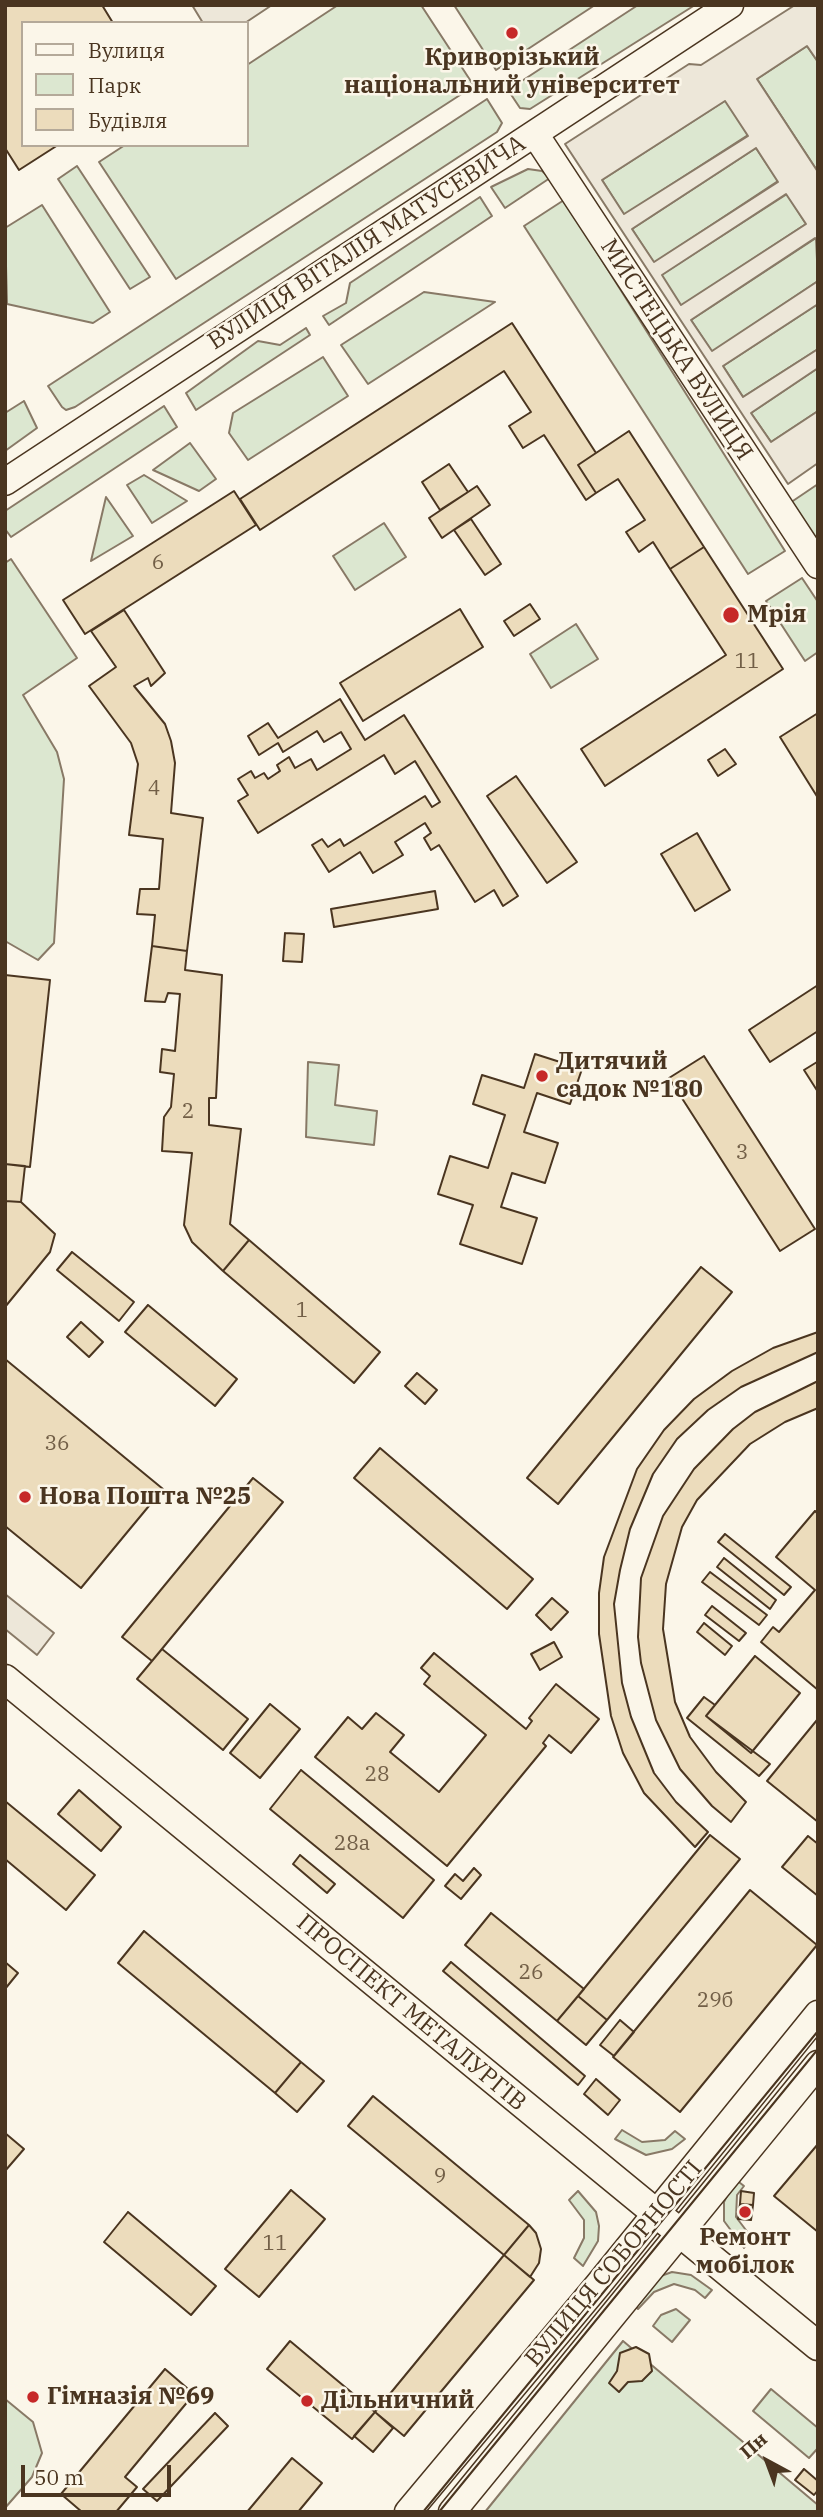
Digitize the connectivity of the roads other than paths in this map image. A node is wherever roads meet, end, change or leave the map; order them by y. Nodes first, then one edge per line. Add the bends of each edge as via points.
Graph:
1 (730, 5) edge
2 (535, 134) junction
3 (5, 482) edge
4 (818, 565) edge
5 (5, 1679) edge
6 (818, 2014) edge
7 (818, 2064) edge
8 (657, 2213) junction
9 (681, 2231) junction
10 (818, 2346) edge
11 (408, 2512) edge
12 (452, 2512) edge

1 - 2 street, ВУЛИЦЯ ВІТАЛІЯ МАТУСЕВИЧА
2 - 3 street, ВУЛИЦЯ ВІТАЛІЯ МАТУСЕВИЧА
2 - 4 street, МИСТЕЦЬКА ВУЛИЦЯ
5 - 8 main road, ПРОСПЕКТ МЕТАЛУРГІВ
6 - 8 street, ВУЛИЦЯ СОБОРНОСТІ
7 - 9 street, ВУЛИЦЯ СОБОРНОСТІ
8 - 9 main road, ПРОСПЕКТ МЕТАЛУРГІВ
8 - 11 street, ВУЛИЦЯ СОБОРНОСТІ
9 - 10 main road, ПРОСПЕКТ МЕТАЛУРГІВ
9 - 12 street, ВУЛИЦЯ СОБОРНОСТІ

